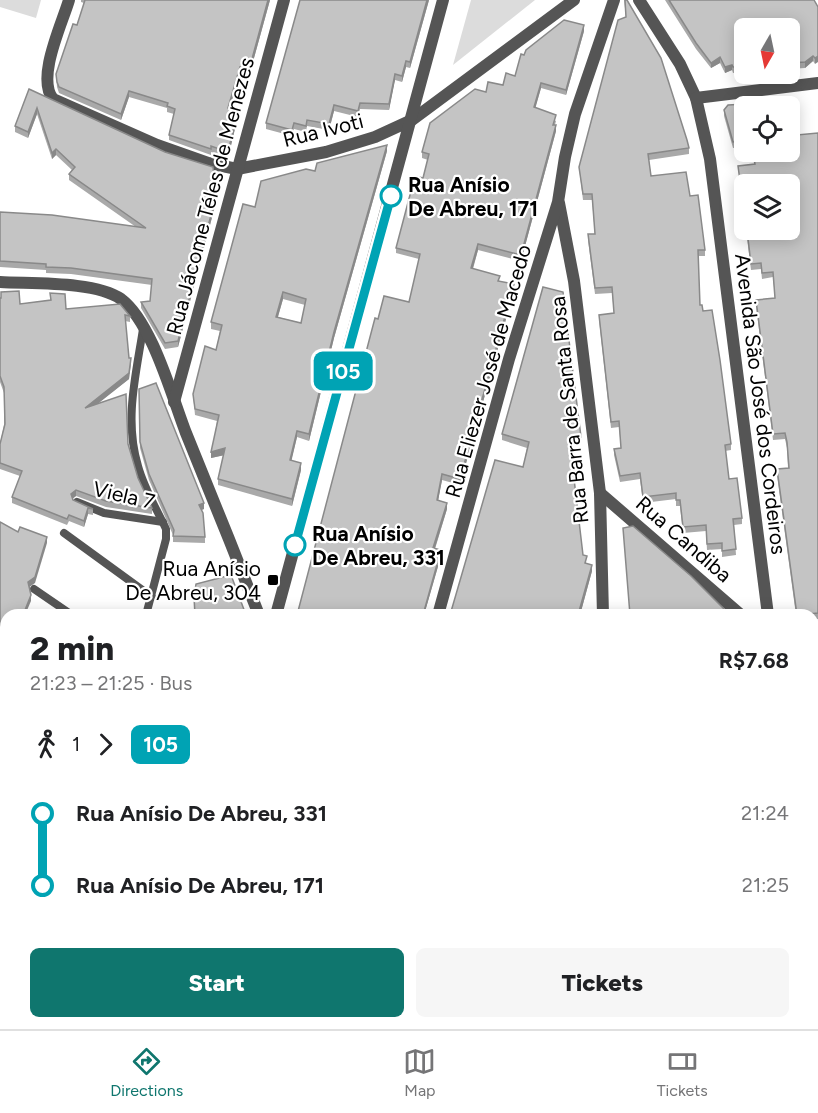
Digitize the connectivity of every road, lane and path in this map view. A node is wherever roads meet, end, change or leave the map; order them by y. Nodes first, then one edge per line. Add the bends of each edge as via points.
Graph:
1 (69, 0) edge
2 (284, 0) edge
3 (442, 0) edge
4 (574, 0) edge
5 (614, 0) edge
6 (639, 0) edge
7 (818, 83) edge
8 (696, 98) junction
9 (412, 120) junction
10 (237, 169) junction
11 (558, 202) junction
12 (0, 282) edge
13 (143, 328) junction
14 (174, 402) junction
15 (600, 493) junction
16 (77, 502) edge
17 (163, 522) junction
18 (64, 533) dead end
19 (34, 589) dead end
20 (152, 597) junction
21 (63, 609) edge
22 (148, 609) edge
23 (257, 609) edge
24 (278, 609) edge
25 (440, 609) edge
26 (603, 609) edge
27 (734, 609) edge
28 (767, 609) edge

1 - 10 street, Rua Ivoti via 46,76 48,93 53,99 157,146
2 - 10 street, Rua Jácome Téles de Menezes
3 - 9 street
4 - 9 street, Rua Ivoti
5 - 11 street, Rua Eliezer José de Macedo via 575,114
6 - 8 street, Avenida São José dos Cordeiros via 680,64
7 - 8 street
8 - 28 street, Avenida São José dos Cordeiros via 710,159
9 - 10 street, Rua Ivoti via 375,137 326,152
9 - 24 street
10 - 14 street, Rua Jácome Téles de Menezes
11 - 15 street, Rua Barra de Santa Rosa via 574,281
11 - 25 street, Rua Eliezer José de Macedo via 509,359
12 - 13 street via 111,294 131,308
13 - 14 street
13 - 17 lane via 132,393 132,441 138,467
14 - 23 street
15 - 26 street, Rua Barra de Santa Rosa
15 - 27 street, Rua Candiba
16 - 17 lane, Viela 7 via 104,513
17 - 20 lane via 166,539
18 - 20 lane
19 - 21 lane
20 - 22 lane

